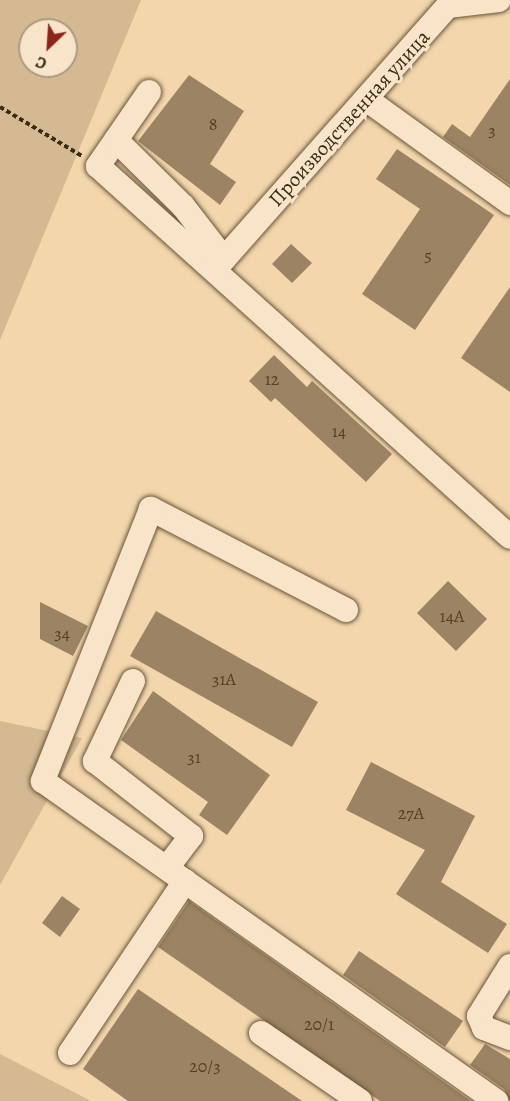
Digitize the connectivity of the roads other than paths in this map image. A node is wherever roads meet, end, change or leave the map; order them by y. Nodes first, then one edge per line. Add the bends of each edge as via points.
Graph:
1 (499, 0) edge
2 (149, 92) dead end
3 (366, 99) junction
4 (116, 140) junction
5 (510, 203) edge
6 (220, 263) junction
7 (510, 537) edge
8 (346, 610) dead end
9 (133, 681) dead end
10 (176, 875) junction
11 (510, 966) edge
12 (261, 1033) dead end
13 (510, 1038) edge
14 (70, 1053) dead end
15 (360, 1101) edge
16 (496, 1101) edge

1 - 3 lane, Производственная улица via 448,6
2 - 4 lane
3 - 5 lane
3 - 6 lane, Производственная улица
4 - 6 lane via 183,206
4 - 6 lane via 98,166
6 - 7 lane
8 - 10 lane via 151,509 43,781
9 - 10 lane via 96,761 191,836
10 - 14 lane
10 - 16 lane
11 - 13 lane via 479,1016 484,1028
12 - 15 lane

